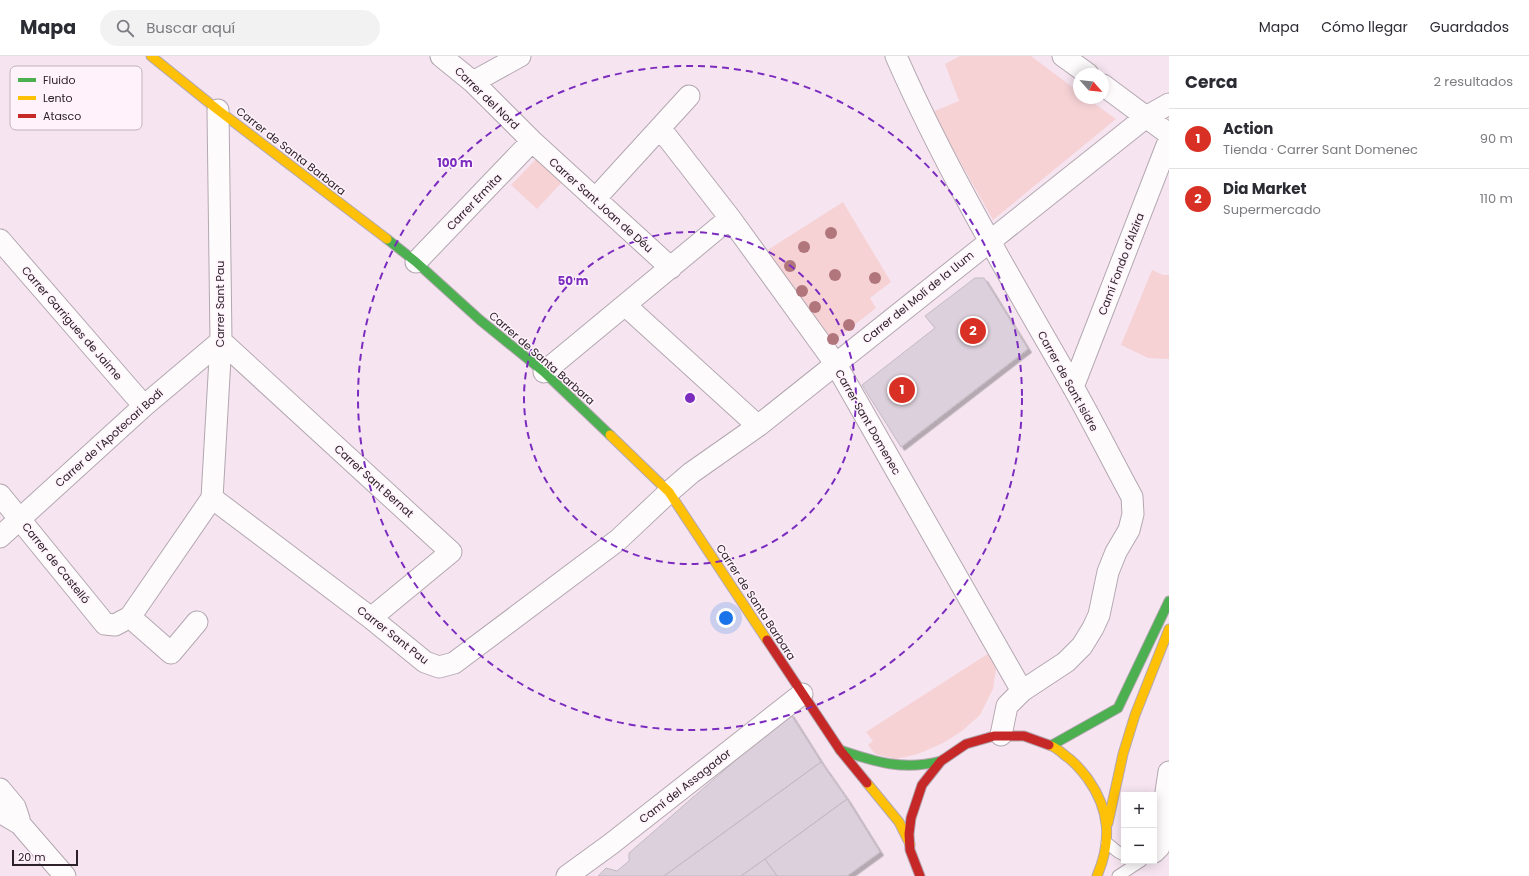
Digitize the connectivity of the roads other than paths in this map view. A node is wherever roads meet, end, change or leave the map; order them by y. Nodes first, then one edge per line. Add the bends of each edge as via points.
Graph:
1 (151, 56) edge
2 (441, 56) edge
3 (520, 56) edge
4 (896, 56) edge
5 (1063, 56) edge
6 (1080, 68) edge
7 (473, 82) junction
8 (1109, 89) edge
9 (690, 96) dead end
10 (1169, 104) edge
11 (218, 110) junction
12 (1146, 117) junction
13 (660, 128) junction
14 (1169, 134) edge
15 (1169, 140) edge
16 (532, 141) junction
17 (595, 198) junction
18 (730, 218) junction
19 (0, 240) edge
20 (989, 241) junction
21 (416, 262) junction
22 (671, 268) junction
23 (626, 305) junction
24 (221, 341) junction
25 (835, 363) junction
26 (544, 372) junction
27 (1073, 387) junction
28 (144, 406) junction
29 (758, 426) junction
30 (669, 492) junction
31 (0, 496) edge
32 (212, 498) junction
33 (20, 519) junction
34 (0, 537) edge
35 (1169, 601) edge
36 (371, 618) junction
37 (123, 621) junction
38 (197, 622) dead end
39 (1169, 629) edge
40 (1022, 691) junction
41 (802, 694) junction
42 (1001, 735) junction
43 (1052, 744) junction
44 (840, 750) junction
45 (941, 761) junction
46 (1169, 772) edge
47 (0, 789) edge
48 (0, 809) edge
49 (20, 824) junction
50 (1107, 826) junction
51 (1167, 833) edge
52 (1107, 843) junction
53 (910, 844) junction
54 (1157, 848) edge
55 (1121, 854) edge
56 (912, 859) junction
57 (1136, 864) edge
58 (905, 870) dead end
59 (65, 876) edge
60 (567, 876) edge
61 (920, 876) edge
62 (1097, 876) edge
63 (1118, 876) edge

1 - 11 street, Carrer de Santa Barbara
2 - 7 street, Carrer del Nord
3 - 7 street
4 - 20 street, Carrer de Sant Isidre via 937,144
5 - 6 street
7 - 16 street, Carrer del Nord
8 - 12 street
9 - 13 street
10 - 12 street, Carrer del Molí de la Llum
11 - 21 street, Carrer de Santa Barbara
11 - 24 street, Carrer Sant Pau
12 - 14 street
12 - 20 street, Carrer del Molí de la Llum
13 - 17 street
13 - 18 street, Carrer Sant Domenec
15 - 27 street, Camí Fondo d'Alzira
16 - 17 street, Carrer Sant Joan de Déu
16 - 21 street, Carrer Ermita
17 - 22 street, Carrer Sant Joan de Déu
18 - 22 street
18 - 25 street, Carrer Sant Domenec
19 - 28 street, Carrer Garrigues de Jaime
20 - 25 street, Carrer del Molí de la Llum
20 - 27 street, Carrer de Sant Isidre
21 - 26 street, Carrer de Santa Barbara via 480,320
22 - 23 street
23 - 26 street
23 - 29 street
24 - 28 street, Carrer de l'Apotecari Bodí
24 - 32 street, Carrer Sant Pau
24 - 36 street, Carrer Sant Bernat via 451,552
25 - 29 street, Carrer del Molí de la Llum
25 - 40 street, Carrer Sant Domenec
26 - 30 street, Carrer de Santa Barbara
27 - 40 street, Carrer de Sant Isidre via 1132,497 1133,514 1129,530 1108,572 1099,615 1082,646 1066,662
28 - 33 street, Carrer de l'Apotecari Bodí
29 - 30 street, Carrer del Molí de la Llum via 691,473
30 - 36 street, Carrer Sant Pau via 618,540 454,664 439,667 425,662
30 - 41 street, Carrer de Santa Barbara
31 - 33 street, Carrer de Castelló
32 - 36 street, Carrer Sant Pau
32 - 37 street
33 - 34 street, Carrer de l'Apotecari Bodí
33 - 37 street, Carrer de Castelló via 105,624
35 - 43 street via 1118,708
37 - 38 street via 171,653
39 - 50 street via 1135,716
40 - 42 street via 1007,706
41 - 44 street, Carrer de Santa Barbara
41 - 60 street, Camí del Assagador
42 - 43 street via 1036,738
42 - 45 street via 969,743 954,750
43 - 50 street via 1073,759 1090,778 1102,801
44 - 45 street via 899,766 930,765
44 - 53 street, Carrer de Santa Barbara via 899,822
45 - 53 street via 919,790 913,808
46 - 51 street via 1166,792
47 - 49 street via 15,807
48 - 49 street
49 - 59 street
50 - 52 street
51 - 54 street
52 - 55 lane
52 - 62 street
53 - 56 street
56 - 58 street
56 - 61 street
57 - 63 lane

